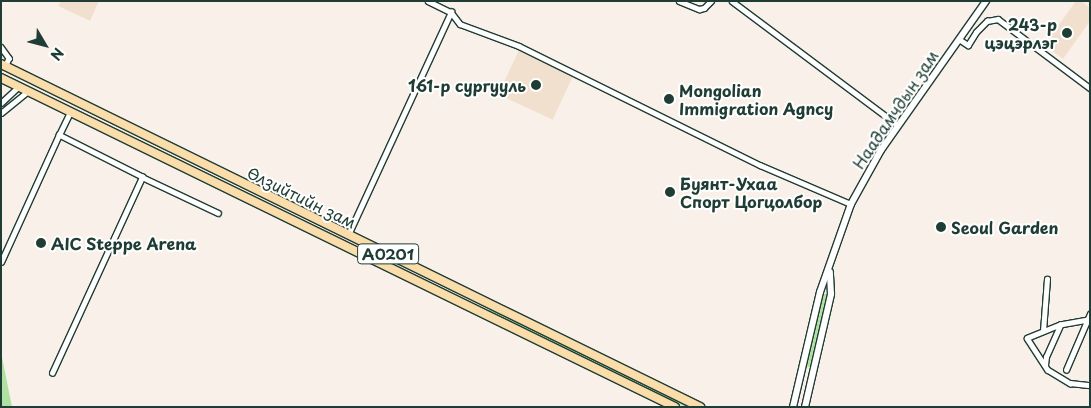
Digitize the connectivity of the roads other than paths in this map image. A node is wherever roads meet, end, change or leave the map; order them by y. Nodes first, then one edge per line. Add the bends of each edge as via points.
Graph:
1 (428, 1) edge
2 (679, 1) edge
3 (711, 1) edge
4 (732, 1) edge
5 (986, 1) edge
6 (451, 12) junction
7 (959, 39) junction
8 (1, 47) edge
9 (4, 65) edge
10 (1, 78) edge
11 (19, 86) junction
12 (1090, 88) edge
13 (28, 91) junction
14 (1, 102) edge
15 (70, 110) junction
16 (1, 114) edge
17 (898, 125) junction
18 (59, 135) junction
19 (142, 177) junction
20 (277, 200) junction
21 (851, 204) junction
22 (271, 210) junction
23 (218, 213) dead end
24 (348, 235) junction
25 (1, 262) edge
26 (830, 269) junction
27 (1047, 279) dead end
28 (1090, 314) edge
29 (1088, 320) junction
30 (1060, 325) junction
31 (1043, 331) junction
32 (802, 365) junction
33 (1045, 365) junction
34 (1066, 370) dead end
35 (812, 371) junction
36 (800, 372) junction
37 (52, 373) dead end
38 (1090, 384) edge
39 (675, 407) edge
40 (700, 407) edge
41 (793, 407) edge
42 (805, 407) edge

1 - 6 street
2 - 3 street via 699,9
4 - 17 street
5 - 7 main road, Наадамчдын зам
6 - 21 street via 460,24 519,46 760,165
6 - 24 street
7 - 12 street via 968,44 987,21 998,20
7 - 17 main road, Наадамчдын зам
8 - 9 street via 9,58
9 - 20 highway, Өлзийтийн зам / A0201
10 - 11 highway, Өлзийтийн зам / A0201
11 - 13 highway, Өлзийтийн зам / A0201
11 - 14 street
13 - 15 highway, Өлзийтийн зам / A0201
13 - 16 street
15 - 18 street
15 - 22 highway, Өлзийтийн зам / A0201
17 - 21 main road, Наадамчдын зам
18 - 19 street
18 - 25 street
19 - 23 street
19 - 37 street
20 - 22 highway
20 - 24 highway, Өлзийтийн зам / A0201
21 - 26 main road, Наадамчдын зам
22 - 39 highway, Өлзийтийн зам / A0201
24 - 40 highway, Өлзийтийн зам / A0201
26 - 32 main road, Наадамчдын зам via 820,292
26 - 35 main road, Наадамчдын зам via 831,294
27 - 31 street
28 - 29 street
29 - 30 street
29 - 34 street
30 - 31 street
30 - 33 street
31 - 33 street via 1028,338
32 - 35 main road
32 - 36 main road, Наадамчдын зам
33 - 38 street via 1070,383
35 - 36 main road
35 - 42 main road, Наадамчдын зам
36 - 41 main road, Наадамчдын зам

